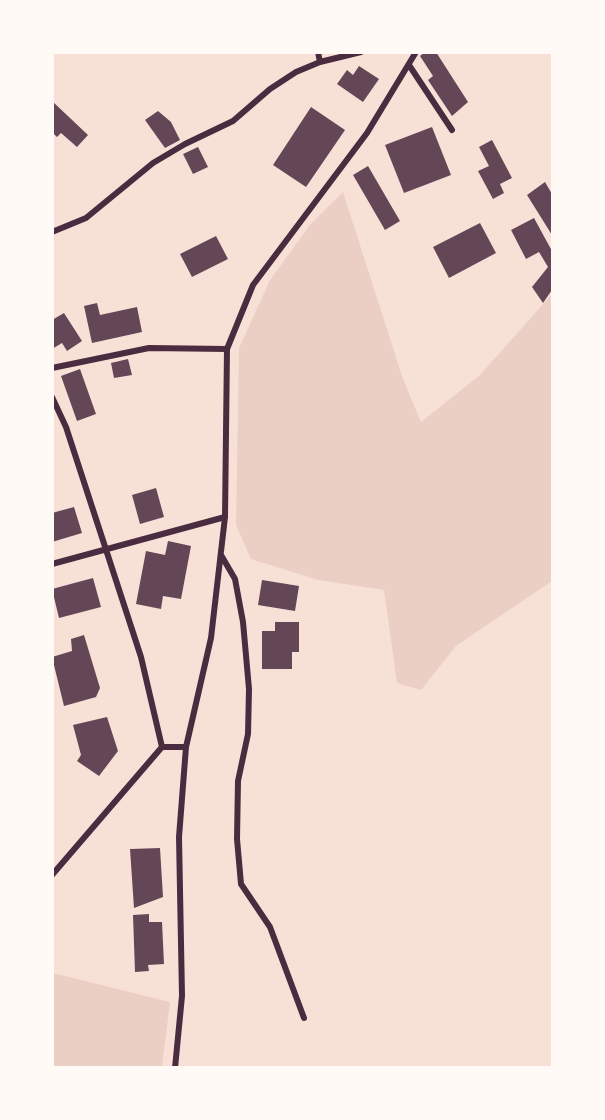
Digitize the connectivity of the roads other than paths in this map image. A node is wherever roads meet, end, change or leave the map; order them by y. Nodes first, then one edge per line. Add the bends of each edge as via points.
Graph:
1 (318, 52) edge
2 (361, 52) edge
3 (416, 52) edge
4 (320, 62) junction
5 (409, 65) junction
6 (452, 130) dead end
7 (52, 232) edge
8 (226, 349) junction
9 (52, 368) edge
10 (52, 397) edge
11 (225, 517) junction
12 (106, 550) junction
13 (221, 555) junction
14 (52, 564) edge
15 (162, 747) junction
16 (186, 747) junction
17 (52, 861) edge
18 (60, 866) junction
19 (52, 875) edge
20 (304, 1018) dead end
21 (175, 1068) edge

1 - 4 street
2 - 4 street
3 - 5 street
4 - 7 street via 270,89 233,121 153,163 86,218
5 - 6 street
5 - 8 street via 367,133 253,285
8 - 9 street via 149,348
8 - 11 street
10 - 12 street via 66,427
11 - 12 street
11 - 13 street
12 - 14 street
12 - 15 street via 141,657
13 - 16 street via 211,638
13 - 20 street via 235,579 249,689 248,734 238,782 241,884 270,927
15 - 16 street
15 - 18 street
16 - 21 street via 179,837 182,996
17 - 18 street
18 - 19 street

